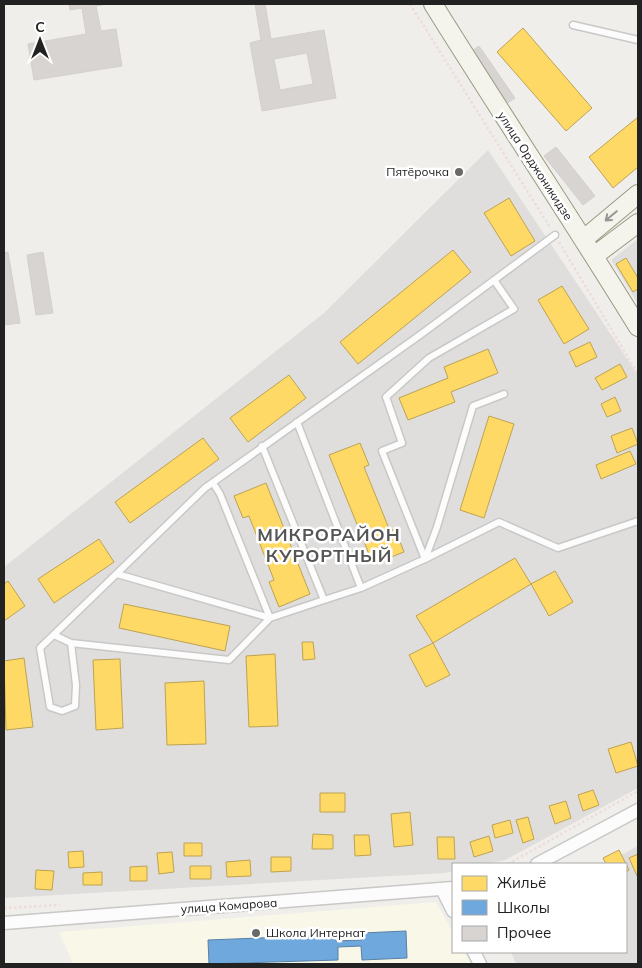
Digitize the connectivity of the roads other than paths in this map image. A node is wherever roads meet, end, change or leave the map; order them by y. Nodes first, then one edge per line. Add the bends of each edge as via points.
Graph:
1 (432, 4) edge
2 (573, 25) dead end
3 (638, 40) edge
4 (638, 194) edge
5 (638, 223) edge
6 (555, 235) road end
7 (584, 239) junction
8 (594, 256) junction
9 (494, 280) junction
10 (638, 327) edge
11 (504, 394) dead end
12 (297, 422) junction
13 (262, 446) junction
14 (213, 483) junction
15 (638, 521) edge
16 (425, 558) junction
17 (117, 574) junction
18 (361, 588) junction
19 (324, 600) junction
20 (270, 618) junction
21 (54, 635) junction
22 (71, 643) junction
23 (638, 810) edge
24 (539, 863) edge
25 (448, 888) edge
26 (452, 906) edge
27 (4, 923) edge

1 - 7 main road, улица Орджоникидзе via 513,134
2 - 3 lane
4 -> 7 main road
5 - 8 main road
6 - 9 lane
7 - 8 main road, улица Орджоникидзе
8 - 10 main road, улица Орджоникидзе
9 - 12 lane
9 - 16 lane via 514,309 428,358 386,397 402,443 382,451
11 - 16 lane via 473,406
12 - 13 lane
12 - 18 lane
13 - 14 lane
13 - 19 lane
14 - 17 lane
14 - 20 lane
15 - 16 lane via 558,548 499,522
16 - 18 lane
17 - 20 lane
17 - 21 lane
18 - 19 lane
19 - 20 lane
20 - 22 lane via 229,660
21 - 22 lane
21 - 22 lane via 40,648 50,707 62,711 75,706
23 - 24 street
25 - 26 street
25 - 27 street, улица Комарова

